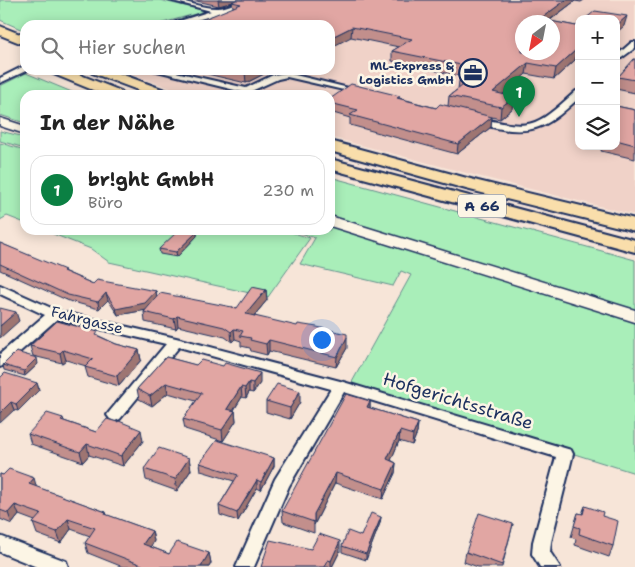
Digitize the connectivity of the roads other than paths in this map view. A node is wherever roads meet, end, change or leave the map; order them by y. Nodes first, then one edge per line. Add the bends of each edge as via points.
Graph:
1 (172, 0) edge
2 (247, 0) edge
3 (219, 11) junction
4 (188, 20) edge
5 (0, 30) edge
6 (20, 40) edge
7 (635, 44) edge
8 (620, 57) edge
9 (20, 71) edge
10 (69, 75) edge
11 (111, 75) edge
12 (178, 75) edge
13 (287, 75) edge
14 (287, 75) edge
15 (0, 81) edge
16 (106, 90) edge
17 (151, 90) edge
18 (243, 90) edge
19 (249, 90) edge
20 (370, 94) edge
21 (575, 97) edge
22 (469, 118) edge
23 (0, 122) edge
24 (20, 128) edge
25 (0, 129) edge
26 (20, 133) edge
27 (335, 147) edge
28 (335, 165) edge
29 (335, 223) edge
30 (635, 225) edge
31 (635, 246) edge
32 (0, 289) edge
33 (54, 314) junction
34 (635, 316) edge
35 (176, 342) junction
36 (0, 362) edge
37 (340, 386) junction
38 (115, 415) dead end
39 (0, 544) edge
40 (59, 567) edge
41 (245, 567) edge
42 (550, 567) edge

1 - 3 street
2 - 3 street
3 - 4 street
5 - 6 highway
7 - 8 street
9 - 15 street
10 - 16 highway
11 - 17 highway
12 - 18 street
13 - 20 street
14 - 19 street
21 - 22 street via 548,122 532,129
23 - 24 main road
25 - 26 main road
27 - 30 highway, A 66
28 - 31 highway, A 66
29 - 34 main road
32 - 33 street, Fahrgasse
33 - 35 street, Fahrgasse
33 - 36 street
35 - 37 street, Fahrgasse
35 - 38 street
37 - 41 street via 281,484
37 - 42 street, Hofgerichtsstraße via 565,454 542,542 541,554
39 - 40 street

